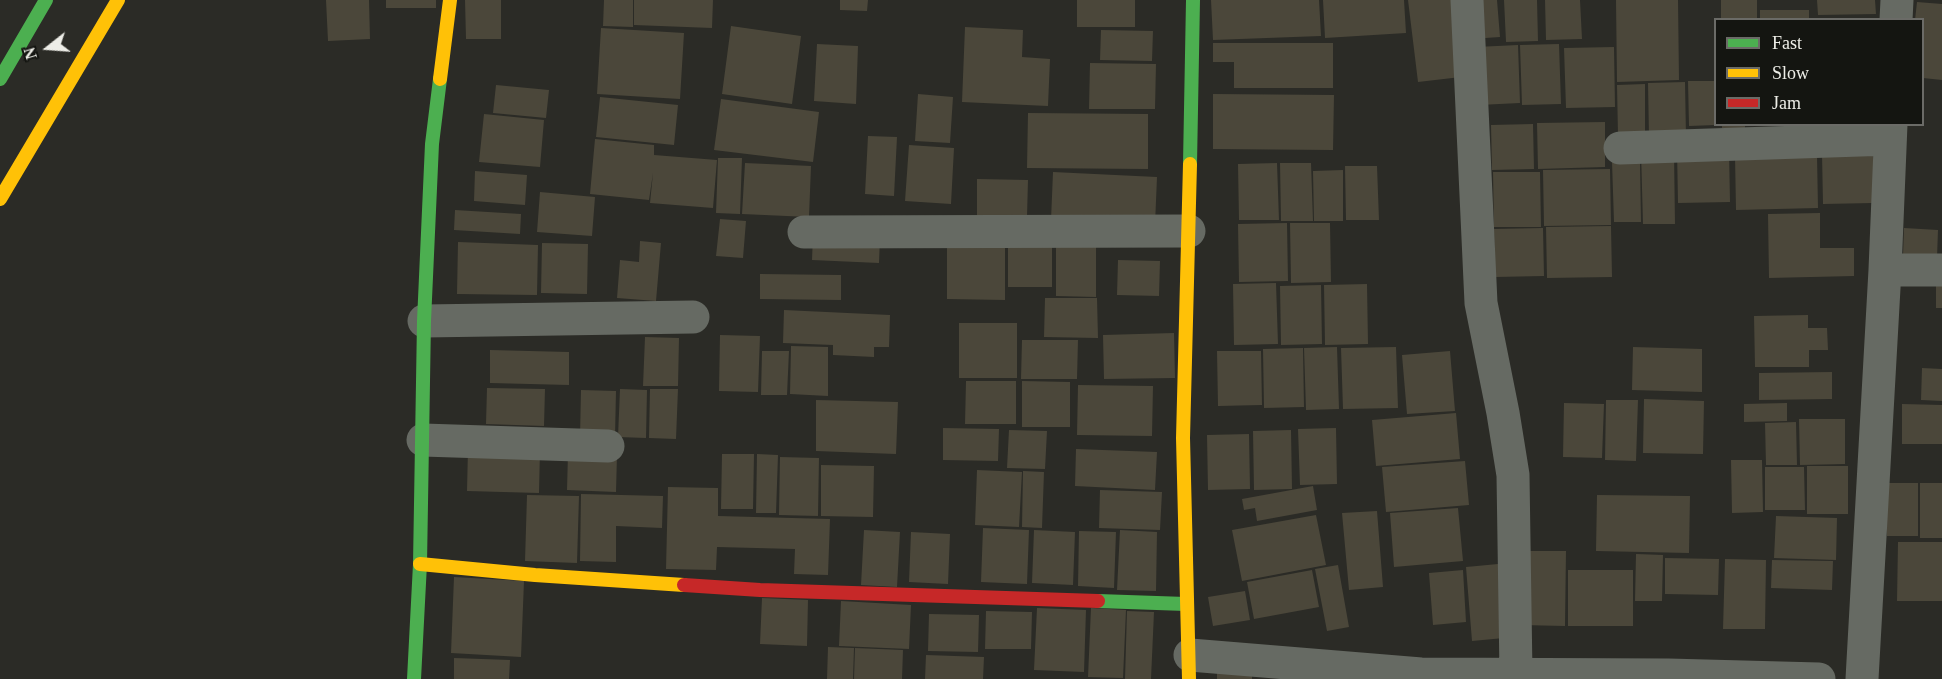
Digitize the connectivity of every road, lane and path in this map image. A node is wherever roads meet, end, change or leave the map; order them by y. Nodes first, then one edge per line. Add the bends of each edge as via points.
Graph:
1 (46, 0) edge
2 (118, 0) edge
3 (450, 0) edge
4 (1193, 0) edge
5 (1467, 0) edge
6 (1897, 0) edge
7 (1896, 18) edge
8 (0, 79) edge
9 (1890, 132) edge
10 (1620, 148) dead end
11 (0, 199) edge
12 (1189, 231) junction
13 (804, 232) dead end
14 (1885, 270) junction
15 (1942, 270) edge
16 (693, 317) dead end
17 (424, 321) junction
18 (423, 440) junction
19 (608, 446) dead end
20 (420, 564) junction
21 (1186, 604) junction
22 (1189, 667) edge
23 (1516, 674) junction
24 (1668, 677) edge
25 (414, 679) edge
26 (1819, 679) edge
27 (1862, 679) edge

1 - 8 main road
2 - 11 main road
3 - 17 main road via 432,144
4 - 12 main road
5 - 23 street via 1481,303 1513,475
6 - 7 street
9 - 10 street
9 - 14 street
12 - 13 street
12 - 21 main road via 1183,438
14 - 15 street
14 - 27 street
16 - 17 street
17 - 18 main road
18 - 19 street
18 - 20 main road
20 - 21 main road via 535,576 760,590
20 - 25 main road
21 - 22 main road
22 - 23 street
23 - 24 street
24 - 26 street

